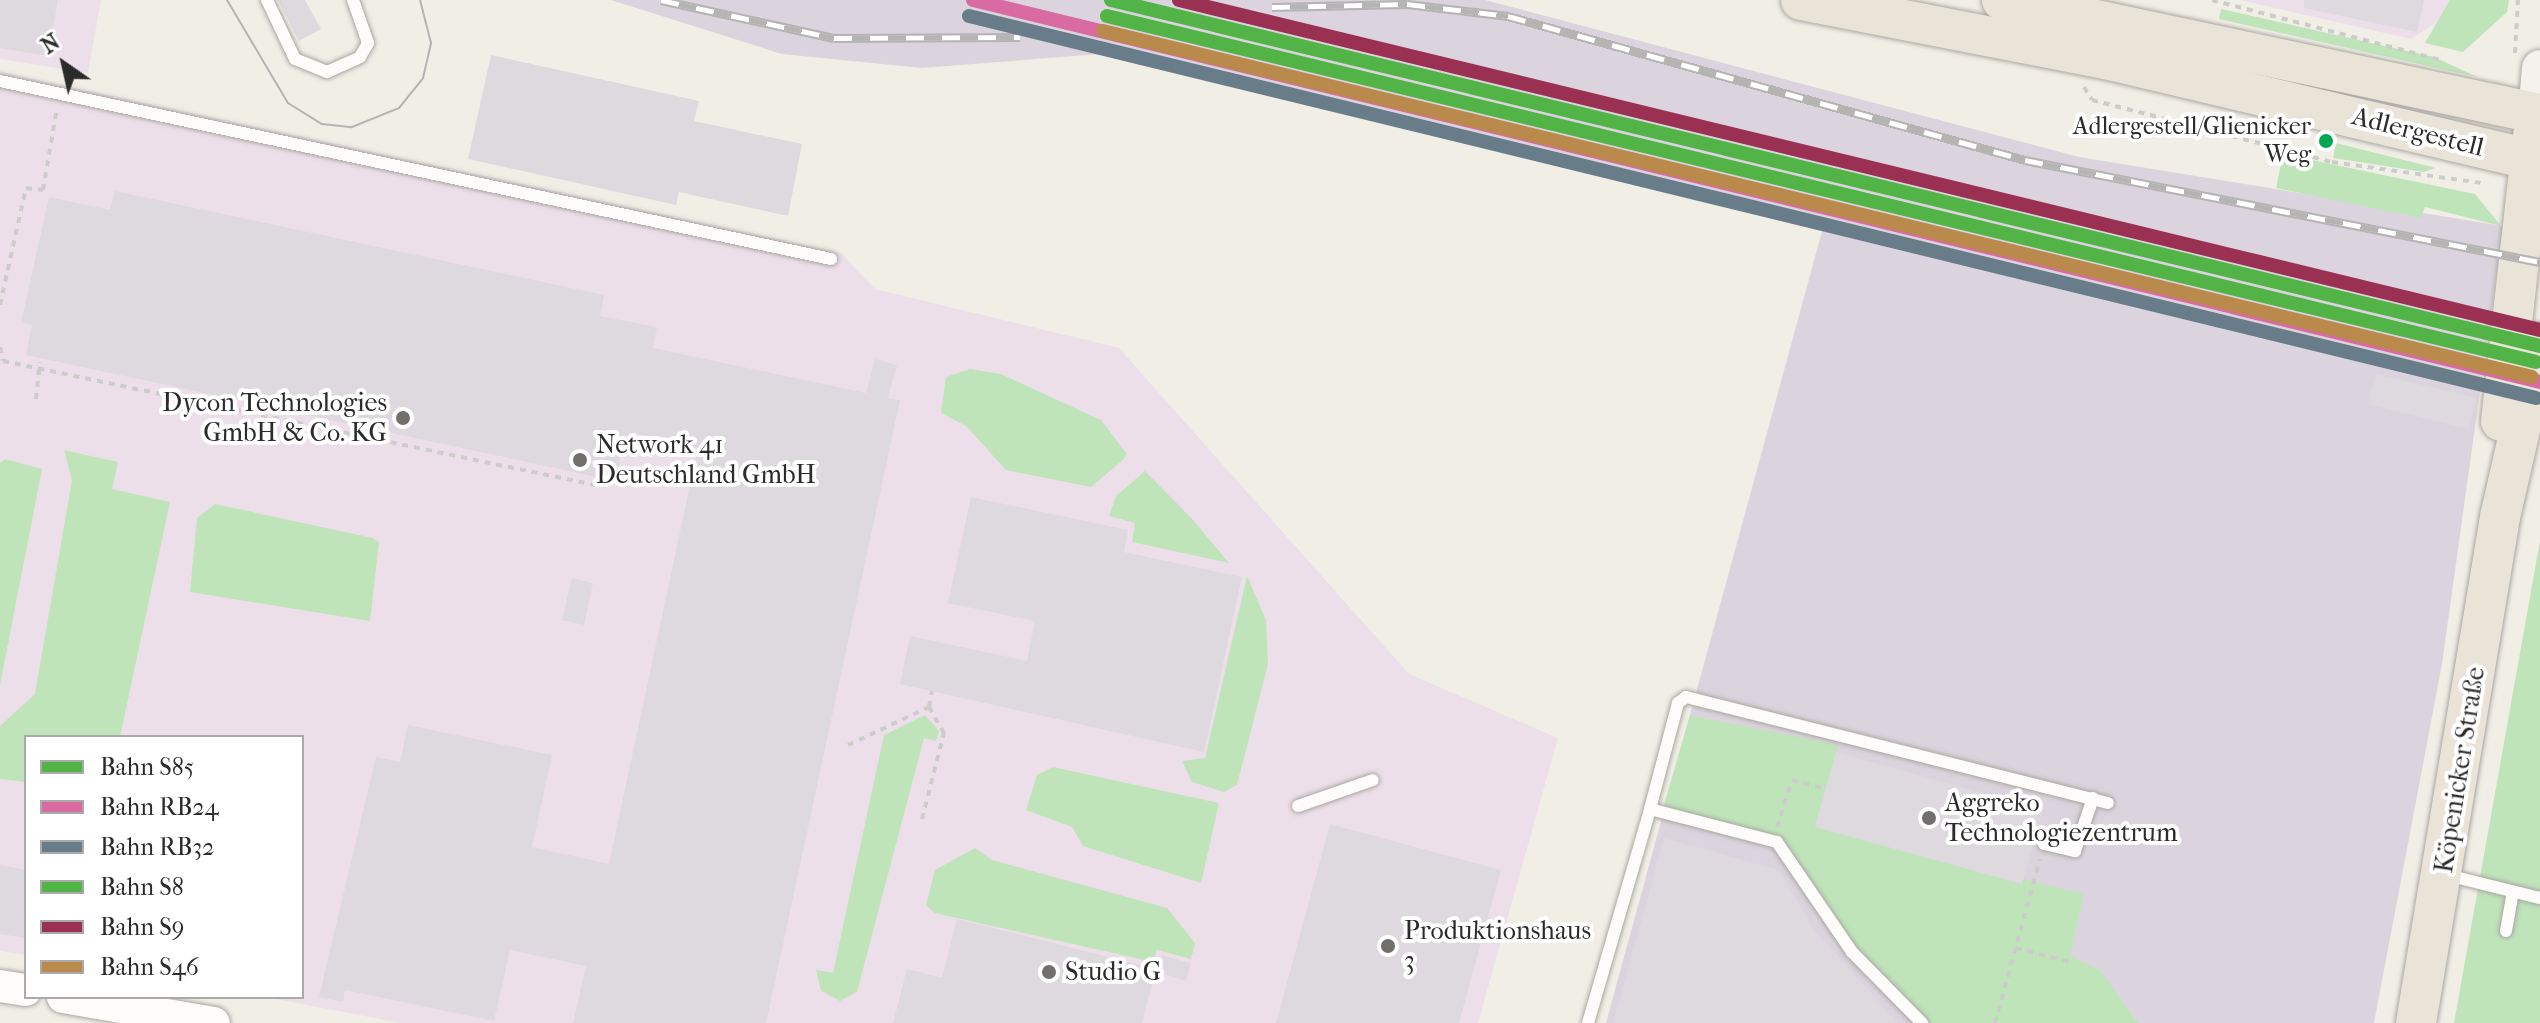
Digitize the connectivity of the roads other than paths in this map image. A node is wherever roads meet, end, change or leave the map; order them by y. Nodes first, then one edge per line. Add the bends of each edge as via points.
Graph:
1 (267, 0) edge
2 (353, 0) edge
3 (1801, 0) edge
4 (2027, 2) edge
5 (1982, 35) junction
6 (2113, 41) junction
7 (2528, 59) edge
8 (0, 81) edge
9 (2538, 114) edge
10 (2535, 161) edge
11 (831, 259) dead end
12 (2540, 343) edge
13 (2500, 517) junction
14 (1373, 780) dead end
15 (2093, 798) junction
16 (2108, 803) dead end
17 (1298, 806) dead end
18 (1650, 809) junction
19 (2044, 844) road end
20 (2444, 874) junction
21 (2513, 892) junction
22 (2540, 898) edge
23 (2506, 931) dead end
24 (0, 986) edge
25 (24, 990) edge
26 (75, 999) edge
27 (214, 1023) edge
28 (1588, 1023) edge
29 (1922, 1023) edge
30 (2416, 1023) edge

1 - 2 lane via 295,59 327,72 360,57 368,43
3 - 5 main road, Adlergestell
4 - 5 main road, Adlergestell via 2032,31
4 - 6 main road, Adlergestell
5 - 6 main road, Adlergestell via 2063,51
6 - 9 main road, Adlergestell
6 - 10 main road, Adlergestell
7 - 9 main road
8 - 11 lane
9 - 10 main road, Köpenicker Straße
10 - 13 main road, Köpenicker Straße via 2499,438
12 - 13 main road, Köpenicker Straße
13 - 20 main road, Köpenicker Straße
14 - 17 lane
15 - 16 lane
15 - 18 lane via 1686,697 1678,703
15 - 19 lane via 2075,851
18 - 28 lane
18 - 29 lane via 1773,840 1852,952
20 - 21 lane
20 - 30 main road, Köpenicker Straße
21 - 22 lane
21 - 23 lane
24 - 25 street
26 - 27 street

